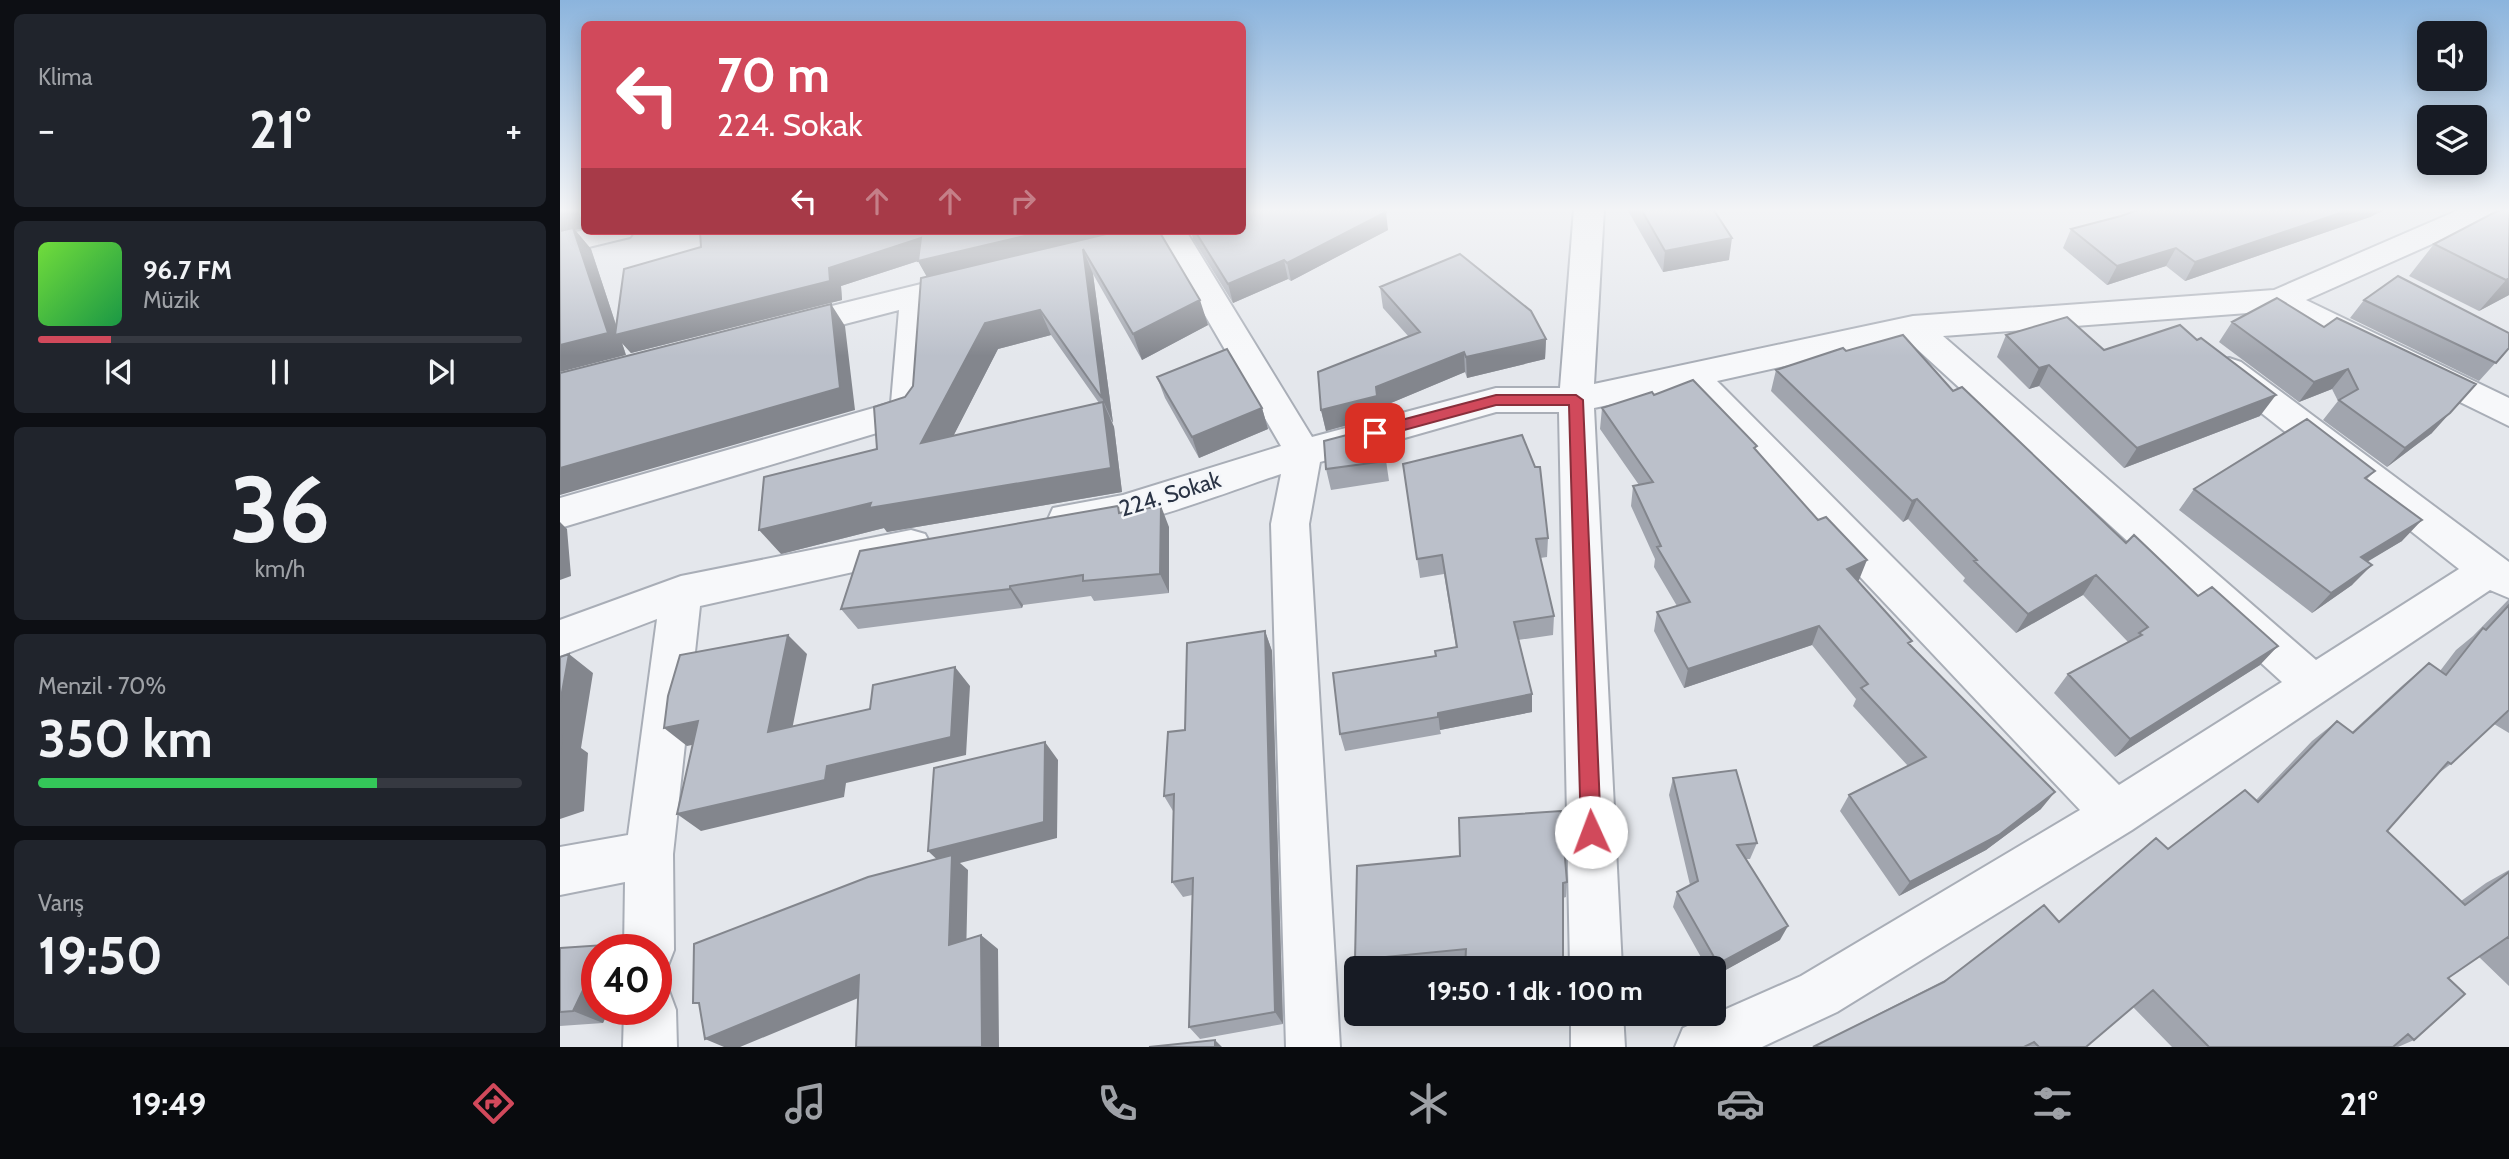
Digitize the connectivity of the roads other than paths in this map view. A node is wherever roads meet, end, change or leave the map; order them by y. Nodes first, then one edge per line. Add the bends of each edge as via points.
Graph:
1 (1183, 258) edge
2 (1586, 258) edge
3 (2378, 258) edge
4 (2360, 266) junction
5 (997, 276) edge
6 (2395, 285) edge
7 (916, 295) junction
8 (2279, 300) junction
9 (2151, 310) junction
10 (1913, 327) junction
11 (758, 335) edge
12 (1690, 375) junction
13 (1576, 400) junction
14 (2509, 413) edge
15 (1303, 453) junction
16 (560, 513) edge
17 (1031, 525) edge
18 (939, 540) edge
19 (2499, 576) edge
20 (681, 593) junction
21 (560, 638) edge
22 (2314, 684) junction
23 (2115, 814) junction
24 (649, 854) junction
25 (560, 871) edge
26 (649, 934) edge
27 (1596, 956) edge
28 (650, 1025) edge
29 (650, 1047) edge
30 (1313, 1047) edge
31 (1702, 1047) edge

1 - 15 street
2 - 13 street
3 - 4 street
4 - 6 street
4 - 8 street
5 - 7 street
7 - 11 street
7 - 16 street via 908,411
8 - 9 street, 224. Sokak
8 - 14 street
9 - 10 street, 224. Sokak
9 - 19 street
10 - 12 street, 224. Sokak
10 - 22 street
12 - 13 street, 224. Sokak
12 - 23 street
13 - 15 street, 224. Sokak via 1496,400
13 - 27 street
15 - 17 street, 224. Sokak via 1123,510
15 - 30 street via 1290,524
18 - 20 street
19 - 22 street
20 - 21 street
20 - 24 street
22 - 23 street
23 - 31 street via 1819,995
24 - 25 street
24 - 26 street
28 - 29 street

